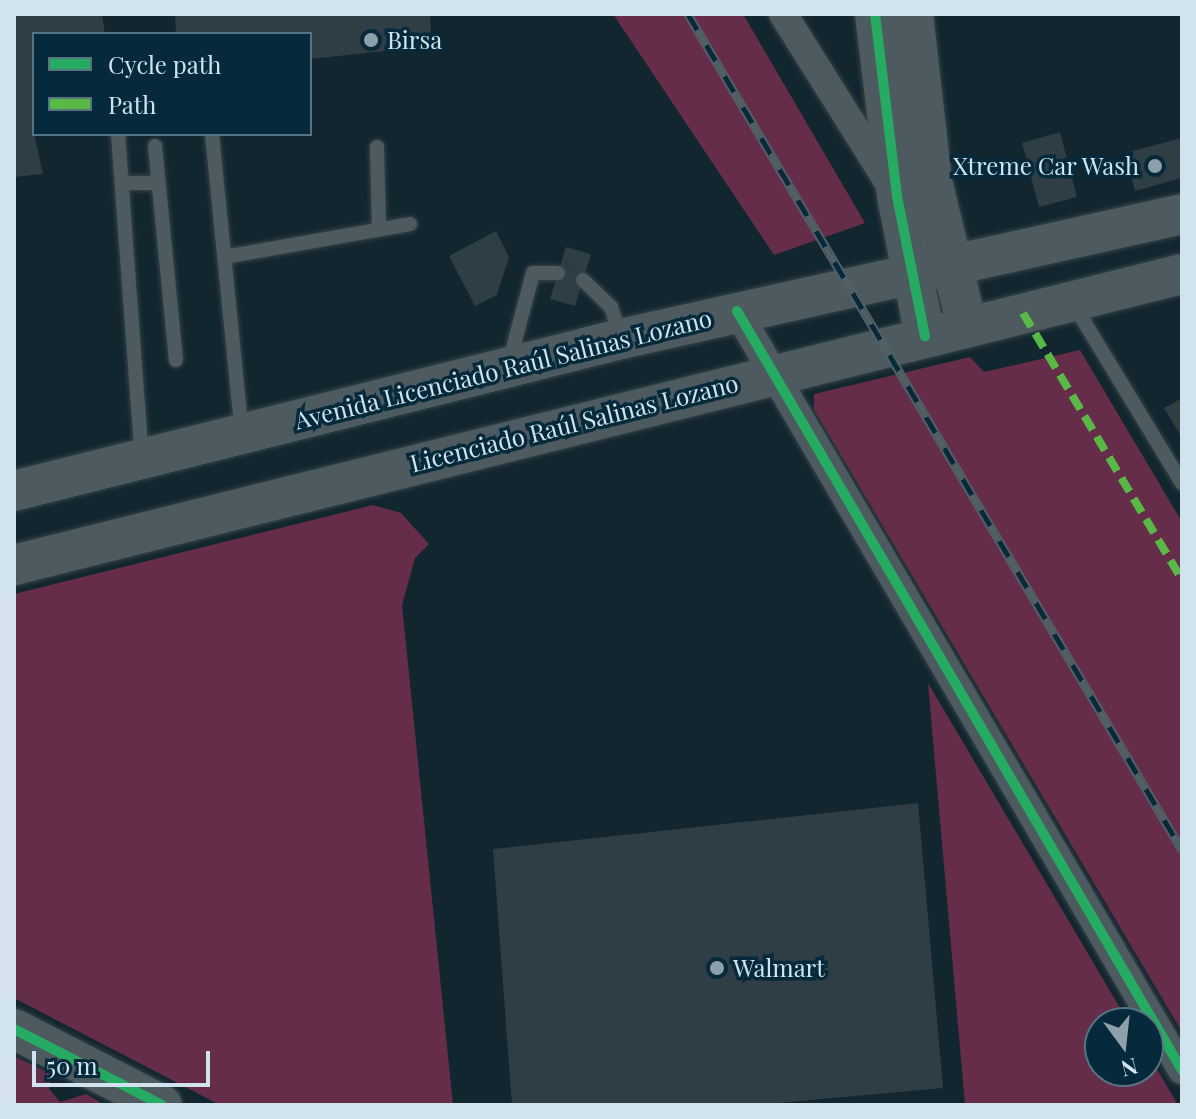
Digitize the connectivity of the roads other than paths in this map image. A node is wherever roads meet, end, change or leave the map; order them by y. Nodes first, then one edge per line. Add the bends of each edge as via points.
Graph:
1 (783, 14) edge
2 (875, 14) edge
3 (913, 14) edge
4 (118, 136) edge
5 (212, 136) edge
6 (155, 146) dead end
7 (377, 147) dead end
8 (122, 183) junction
9 (157, 183) junction
10 (897, 196) junction
11 (1182, 214) edge
12 (410, 224) dead end
13 (379, 230) junction
14 (225, 257) junction
15 (951, 264) junction
16 (909, 272) junction
17 (558, 273) dead end
18 (1182, 274) edge
19 (583, 280) dead end
20 (1072, 301) junction
21 (737, 311) junction
22 (967, 326) junction
23 (925, 336) junction
24 (621, 339) junction
25 (176, 360) dead end
26 (508, 367) junction
27 (774, 372) junction
28 (242, 433) junction
29 (142, 458) junction
30 (1182, 483) edge
31 (14, 491) edge
32 (14, 565) edge
33 (14, 1029) edge
34 (1182, 1070) edge
35 (162, 1105) edge

1 - 10 street via 872,167
2 - 10 main road
3 - 15 main road via 932,181
4 - 8 lane
5 - 14 lane
6 - 9 lane
7 - 13 lane
8 - 9 lane
8 - 29 lane
9 - 25 lane
10 - 16 main road
11 - 15 main road, Avenida Licenciado Raúl Salinas Lozano
12 - 13 lane
13 - 14 lane
14 - 28 lane
15 - 16 main road, Avenida Licenciado Raúl Salinas Lozano
15 - 22 main road
16 - 21 main road, Avenida Licenciado Raúl Salinas Lozano
16 - 23 main road
17 - 26 lane via 533,273
18 - 20 main road, Licenciado Raúl Salinas Lozano
19 - 24 lane via 611,307
20 - 22 main road, Licenciado Raúl Salinas Lozano
20 - 30 lane
21 - 24 main road, Avenida Licenciado Raúl Salinas Lozano
21 - 27 street
22 - 23 main road, Licenciado Raúl Salinas Lozano
23 - 27 main road, Licenciado Raúl Salinas Lozano
24 - 26 main road, Avenida Licenciado Raúl Salinas Lozano
26 - 28 main road, Avenida Licenciado Raúl Salinas Lozano
27 - 32 main road, Licenciado Raúl Salinas Lozano
27 - 34 street
28 - 29 main road, Avenida Licenciado Raúl Salinas Lozano
29 - 31 main road, Avenida Licenciado Raúl Salinas Lozano
33 - 35 main road

